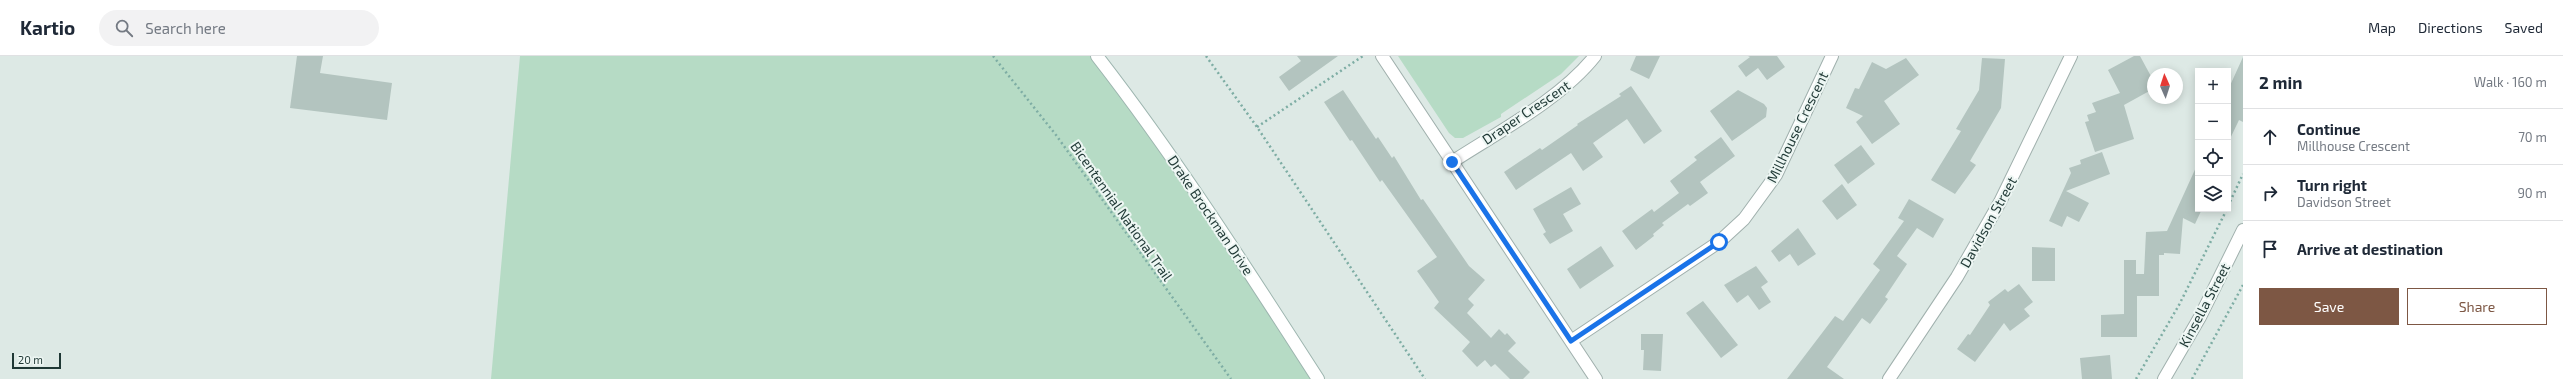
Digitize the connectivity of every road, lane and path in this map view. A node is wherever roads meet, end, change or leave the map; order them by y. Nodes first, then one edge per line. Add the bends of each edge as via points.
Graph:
1 (993, 56) edge
2 (1097, 56) edge
3 (1206, 56) edge
4 (1363, 56) edge
5 (1382, 56) edge
6 (1594, 56) edge
7 (1832, 56) edge
8 (2071, 56) edge
9 (1257, 126) junction
10 (1452, 162) junction
11 (2243, 174) edge
12 (2231, 200) edge
13 (2225, 212) edge
14 (2243, 230) edge
15 (2243, 285) edge
16 (1571, 341) junction
17 (1231, 379) edge
18 (1318, 379) edge
19 (1425, 379) edge
20 (1596, 379) edge
21 (1889, 379) edge
22 (2136, 379) edge
23 (2164, 379) edge
24 (2192, 379) edge

1 - 17 path, Bicentennial National Trail via 1126,229 1170,296
2 - 18 street, Drake Brockman Drive via 1142,113 1188,179
3 - 9 path
4 - 9 path
5 - 10 street
6 - 10 street, Draper Crescent via 1581,74 1562,89
7 - 16 street, Millhouse Crescent via 1776,175 1744,219 1709,248
8 - 21 street, Davidson Street via 1996,209 1957,277
9 - 19 path
10 - 16 street
11 - 12 path
13 - 22 path via 2179,305
14 - 23 street, Kinsella Street via 2200,317
15 - 24 path
16 - 20 street

